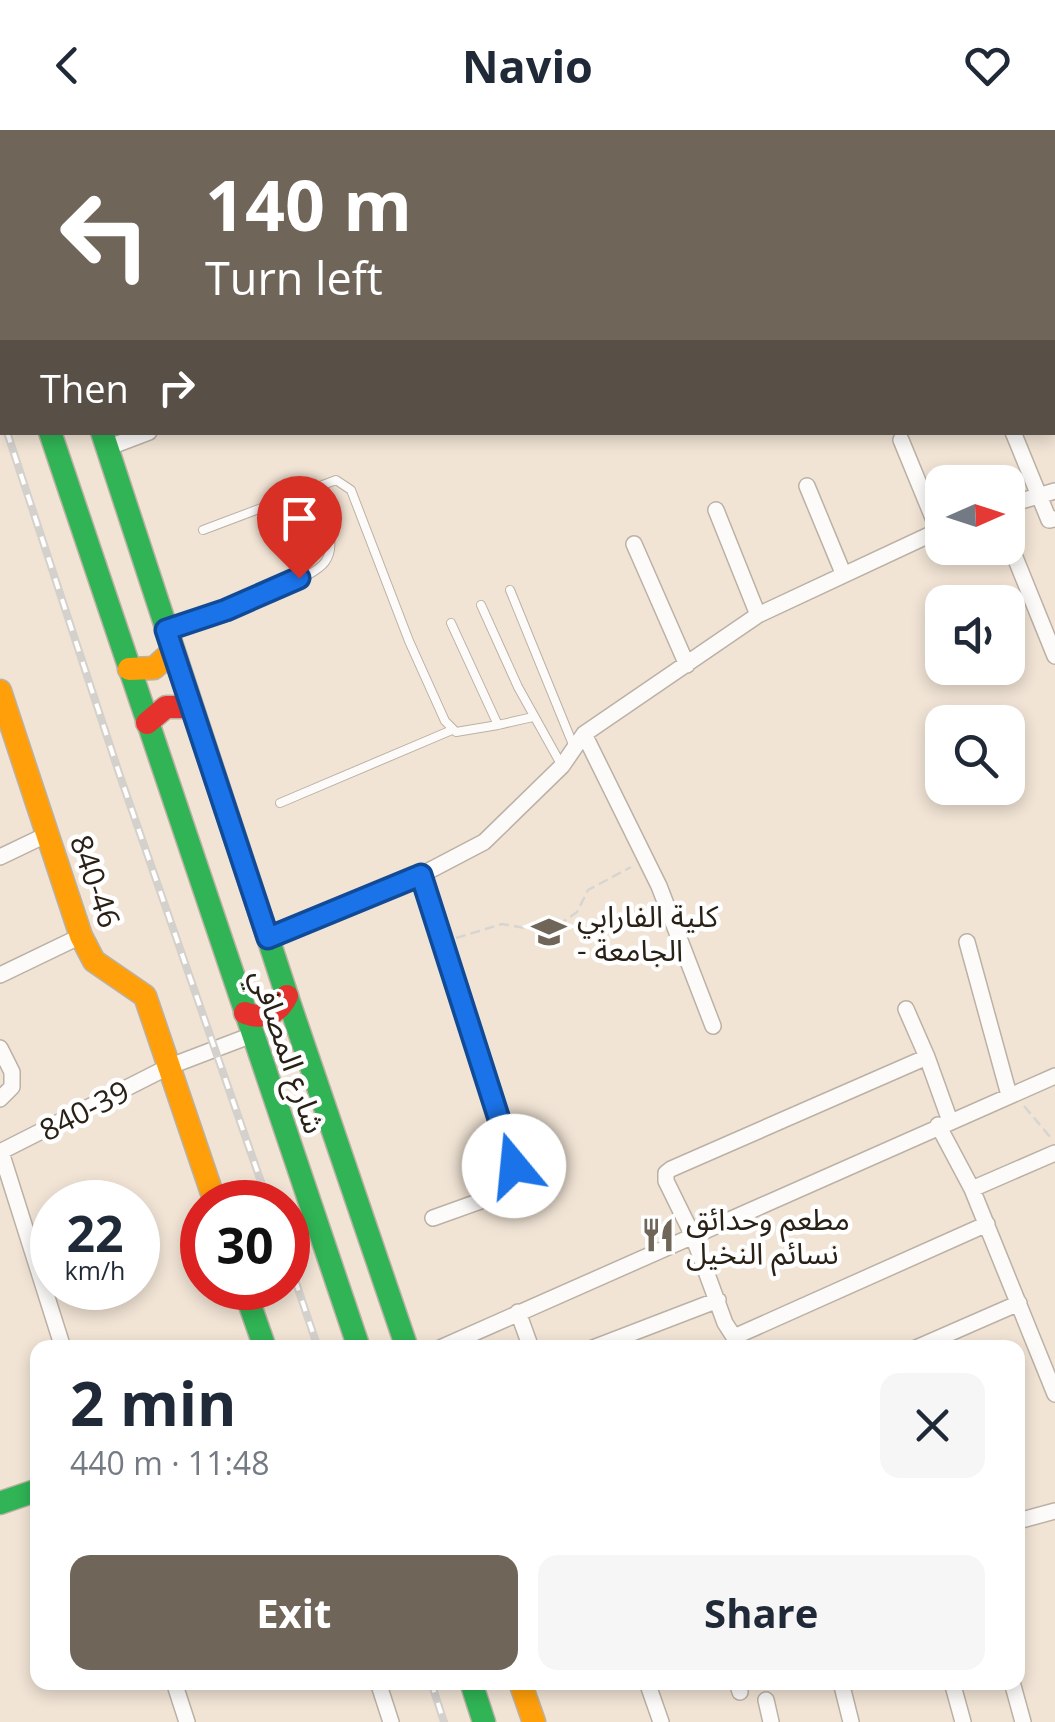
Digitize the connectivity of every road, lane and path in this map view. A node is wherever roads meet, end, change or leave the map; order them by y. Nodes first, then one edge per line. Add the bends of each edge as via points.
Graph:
1 (51, 435) edge
2 (132, 435) edge
3 (1014, 435) edge
4 (104, 440) edge
5 (901, 440) dead end
6 (807, 486) dead end
7 (1055, 492) edge
8 (925, 495) edge
9 (1038, 496) junction
10 (1025, 500) edge
11 (716, 510) dead end
12 (318, 519) dead end
13 (1052, 519) edge
14 (202, 530) dead end
15 (1055, 536) edge
16 (925, 537) edge
17 (634, 544) dead end
18 (1018, 565) edge
19 (843, 573) junction
20 (510, 590) dead end
21 (482, 605) dead end
22 (758, 616) junction
23 (451, 623) dead end
24 (169, 640) junction
25 (1055, 656) edge
26 (687, 664) junction
27 (128, 668) junction
28 (0, 691) edge
29 (191, 707) junction
30 (533, 717) junction
31 (147, 723) junction
32 (498, 725) junction
33 (452, 730) junction
34 (7, 734) edge
35 (579, 740) junction
36 (562, 766) junction
37 (280, 803) dead end
38 (48, 834) junction
39 (0, 857) edge
40 (646, 859) junction
41 (421, 875) junction
42 (81, 936) junction
43 (268, 938) junction
44 (443, 942) junction
45 (966, 942) dead end
46 (0, 976) edge
47 (287, 996) junction
48 (906, 1009) dead end
49 (714, 1026) dead end
50 (252, 1035) junction
51 (302, 1041) junction
52 (0, 1048) edge
53 (927, 1056) junction
54 (168, 1067) junction
55 (1055, 1076) edge
56 (1011, 1095) junction
57 (0, 1099) edge
58 (944, 1123) junction
59 (1055, 1142) edge
60 (1, 1152) edge
61 (1055, 1153) edge
62 (207, 1180) edge
63 (972, 1188) junction
64 (433, 1218) dead end
65 (987, 1224) junction
66 (693, 1236) junction
67 (718, 1300) junction
68 (1019, 1303) junction
69 (252, 1310) edge
70 (518, 1312) junction
71 (60, 1340) edge
72 (262, 1340) edge
73 (356, 1340) edge
74 (405, 1340) edge
75 (457, 1340) edge
76 (528, 1340) edge
77 (614, 1340) edge
78 (734, 1340) edge
79 (739, 1340) edge
80 (934, 1340) edge
81 (1048, 1351) edge
82 (1055, 1394) edge
83 (30, 1493) edge
84 (0, 1503) edge
85 (1055, 1511) edge
86 (1025, 1519) edge
87 (177, 1690) edge
88 (381, 1690) edge
89 (474, 1690) edge
90 (523, 1690) edge
91 (650, 1690) edge
92 (842, 1690) edge
93 (954, 1690) edge
94 (1014, 1690) edge
95 (766, 1700) dead end
96 (188, 1722) edge
97 (391, 1722) edge
98 (484, 1722) edge
99 (534, 1722) edge
100 (661, 1722) edge
101 (771, 1722) edge
102 (851, 1722) edge
103 (963, 1722) edge
104 (1023, 1722) edge

1 - 27 main road, شارع المصافي
2 - 4 street
3 - 9 street
4 - 24 main road, شارع المصافي
5 - 8 street
6 - 19 street
7 - 9 street
9 - 10 street
9 - 13 street
11 - 22 street
12 - 24 lane via 330,539 320,567
13 - 15 street
14 - 33 lane via 336,480 352,490 409,640
16 - 19 street
17 - 26 street
18 - 25 street
19 - 22 street
20 - 35 lane
21 - 30 lane
22 - 26 street
23 - 32 lane
24 - 27 main road via 167,659 152,670
24 - 29 main road, شارع المصافي
26 - 35 street
27 - 31 main road, شارع المصافي
28 - 34 main road, 840-46
29 - 31 main road via 163,708
29 - 43 main road, شارع المصافي
30 - 32 lane
30 - 36 lane
31 - 50 main road, شارع المصافي
32 - 33 lane
33 - 37 lane
34 - 38 main road, 840-46
35 - 36 street
35 - 40 street
36 - 41 street via 484,842
38 - 39 street
38 - 42 main road, 840-46
40 - 44 path via 588,890 577,912 560,924 537,930 502,924
40 - 49 street
41 - 43 street
41 - 44 street
42 - 46 street
42 - 54 main road, 840-46 via 94,961 144,996
43 - 47 main road, شارع المصافي
44 - 64 street via 514,1166 514,1189
45 - 56 street
47 - 50 main road via 272,1014 254,1018
47 - 51 main road, شارع المصافي
48 - 53 street
50 - 51 main road via 264,1046 274,1037
50 - 54 street, 840-39
50 - 73 main road, شارع المصافي
51 - 74 main road, شارع المصافي
52 - 57 street via 12,1072 12,1086
53 - 58 street
53 - 66 street via 671,1169 666,1181
54 - 60 street, 840-39
54 - 62 main road, 840-46
55 - 56 street
56 - 58 street
56 - 59 path
58 - 63 street
58 - 66 street
60 - 71 street
61 - 63 street
63 - 65 street
65 - 68 street
65 - 79 street
66 - 67 street
66 - 70 street
67 - 77 street
67 - 78 street
68 - 80 street
68 - 81 street
69 - 72 main road
70 - 75 street
70 - 76 street
81 - 82 street
83 - 84 main road
85 - 86 street
87 - 96 street
88 - 97 street
89 - 98 main road
90 - 99 main road
91 - 100 street
92 - 102 street
93 - 103 street
94 - 104 street
95 - 101 street

